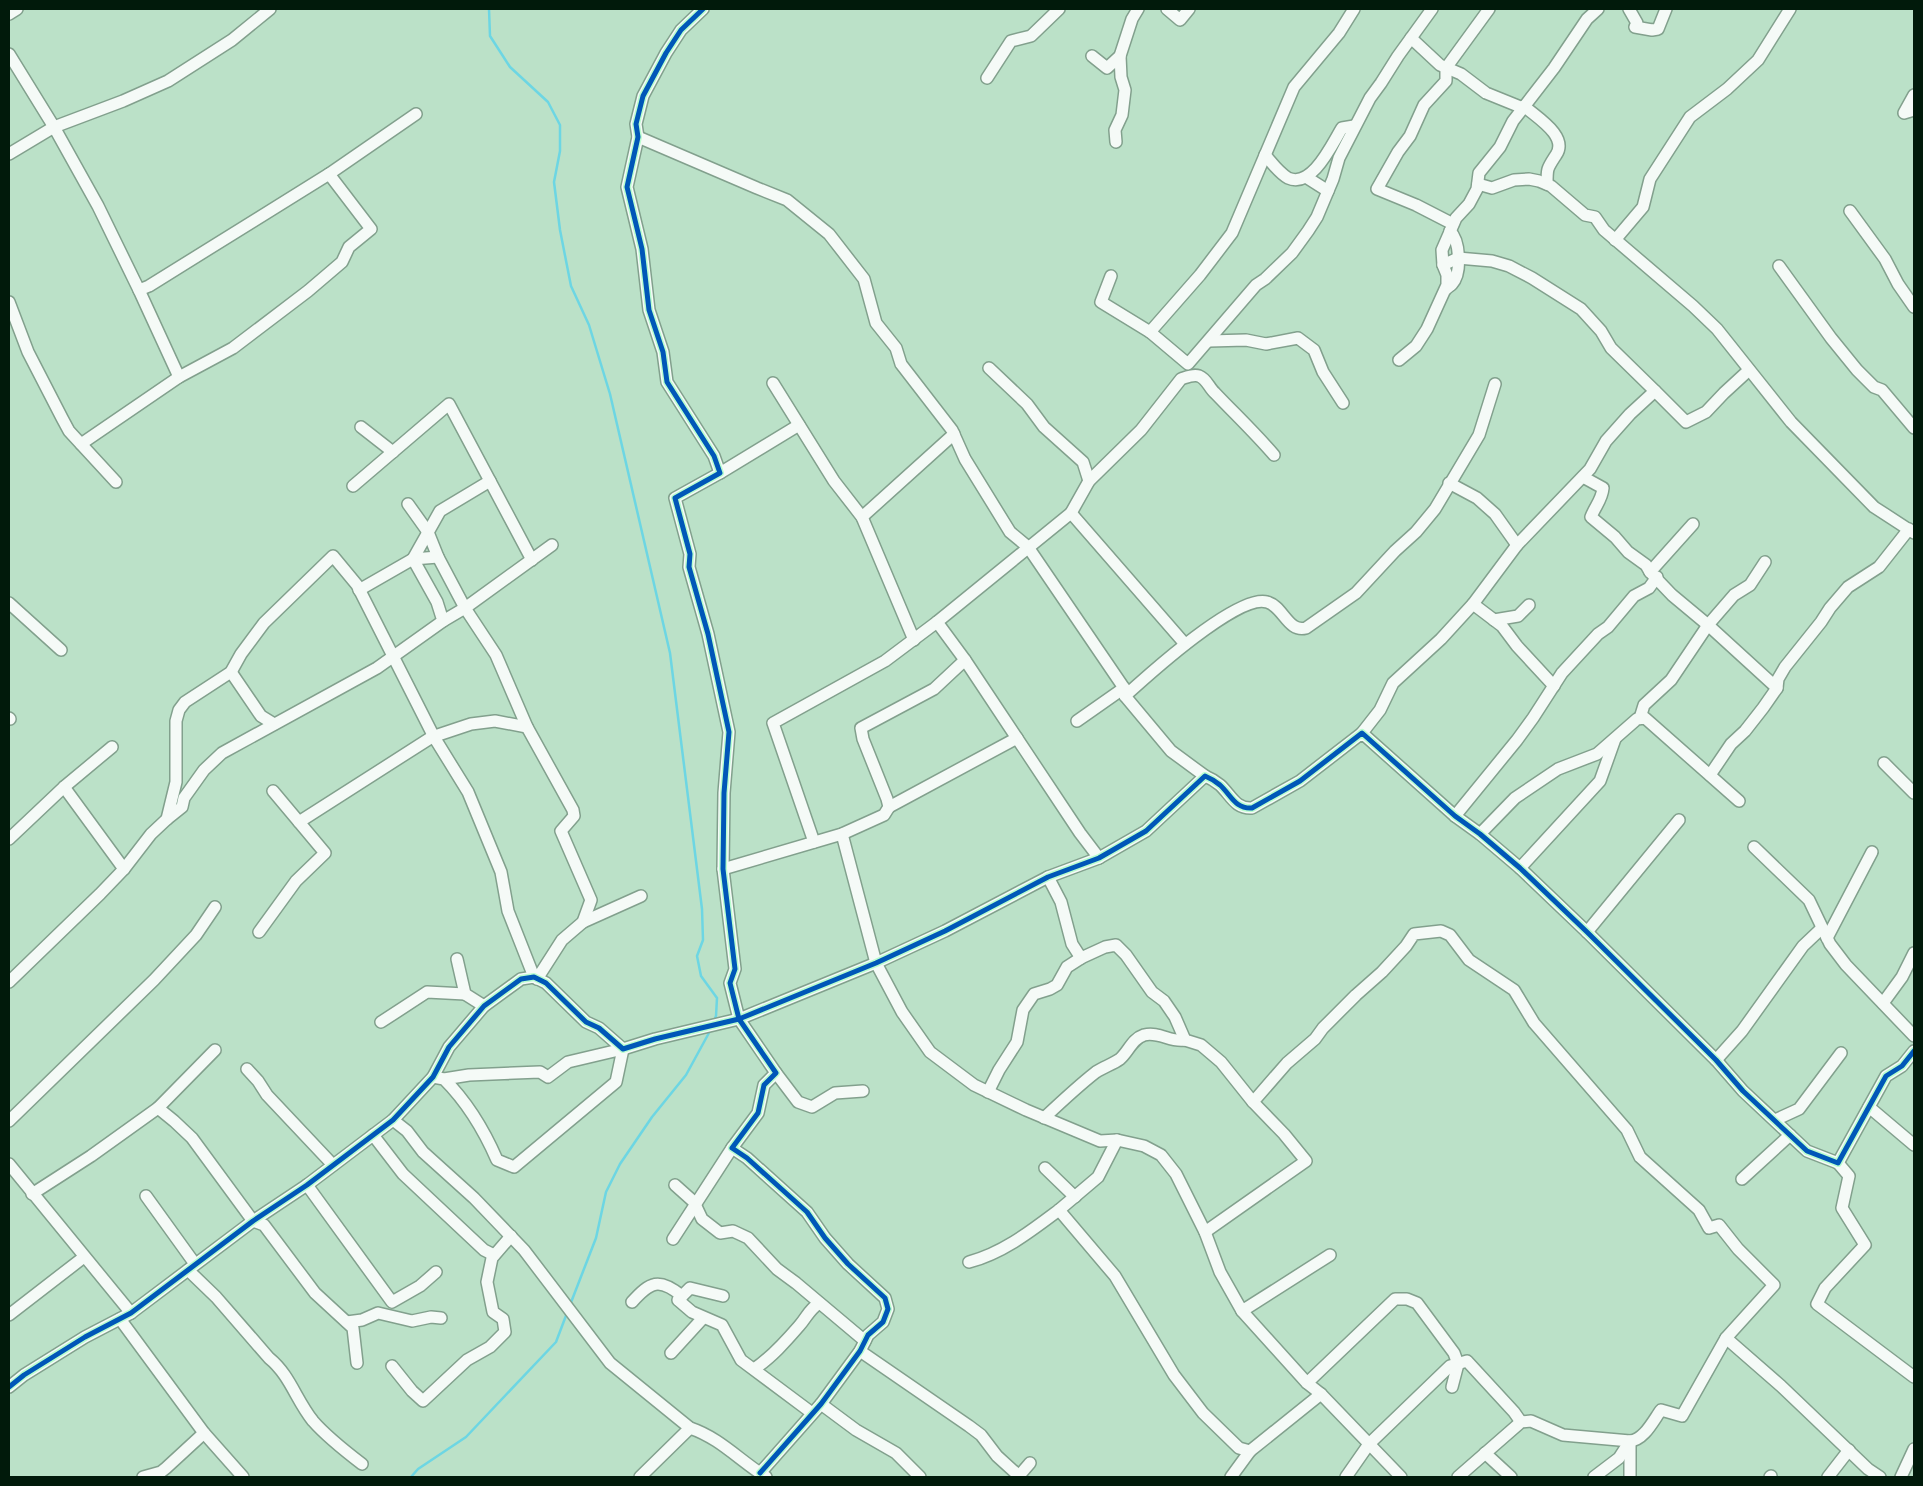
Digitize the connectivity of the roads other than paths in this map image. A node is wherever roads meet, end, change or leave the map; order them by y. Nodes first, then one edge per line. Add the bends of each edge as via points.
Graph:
1 (17, 9) edge
2 (270, 9) edge
3 (703, 9) edge
4 (1059, 9) edge
5 (1138, 9) edge
6 (1167, 9) edge
7 (1189, 9) edge
8 (1354, 9) edge
9 (1432, 9) edge
10 (1489, 9) edge
11 (1598, 9) edge
12 (1629, 9) edge
13 (1666, 9) edge
14 (1785, 11) edge
15 (9, 14) edge
16 (1411, 38) junction
17 (9, 54) edge
18 (1092, 56) dead end
19 (1120, 56) junction
20 (1446, 68) junction
21 (987, 78) dead end
22 (1914, 95) edge
23 (1524, 107) junction
24 (1914, 110) edge
25 (416, 114) dead end
26 (1354, 126) junction
27 (54, 127) junction
28 (638, 137) junction
29 (1116, 142) dead end
30 (1326, 153) junction
31 (9, 154) edge
32 (1265, 155) junction
33 (1339, 158) junction
34 (329, 174) junction
35 (1306, 177) junction
36 (1478, 184) junction
37 (1547, 184) junction
38 (1328, 191) junction
39 (1850, 211) dead end
40 (1452, 228) junction
41 (1615, 240) junction
42 (1458, 258) junction
43 (1443, 265) junction
44 (1779, 266) dead end
45 (1111, 276) dead end
46 (1446, 289) junction
47 (139, 290) junction
48 (9, 302) edge
49 (1914, 306) edge
50 (1150, 332) junction
51 (1210, 341) junction
52 (1398, 360) dead end
53 (989, 368) dead end
54 (1189, 370) junction
55 (1749, 370) junction
56 (179, 377) junction
57 (773, 383) dead end
58 (1495, 384) dead end
59 (1655, 391) junction
60 (1343, 404) dead end
61 (799, 425) junction
62 (361, 427) dead end
63 (1914, 428) edge
64 (954, 434) junction
65 (81, 444) junction
66 (393, 452) junction
67 (1274, 455) dead end
68 (720, 473) junction
69 (1582, 476) junction
70 (490, 481) junction
71 (1089, 481) junction
72 (116, 482) dead end
73 (1449, 483) junction
74 (353, 486) dead end
75 (408, 504) dead end
76 (1071, 513) junction
77 (862, 517) junction
78 (1693, 524) dead end
79 (1912, 531) edge
80 (428, 532) junction
81 (552, 545) dead end
82 (1517, 546) junction
83 (1028, 547) junction
84 (438, 557) junction
85 (413, 559) junction
86 (532, 560) junction
87 (1765, 562) dead end
88 (1653, 574) junction
89 (359, 590) junction
90 (9, 603) edge
91 (1473, 604) junction
92 (1529, 605) dead end
93 (465, 608) junction
94 (1494, 620) junction
95 (443, 621) junction
96 (937, 622) junction
97 (1708, 625) junction
98 (914, 640) junction
99 (1185, 644) junction
100 (61, 650) dead end
101 (394, 656) junction
102 (965, 660) junction
103 (231, 672) junction
104 (1554, 686) junction
105 (1777, 688) junction
106 (1124, 692) junction
107 (261, 716) junction
108 (1640, 718) junction
109 (1076, 721) dead end
110 (274, 724) junction
111 (527, 727) junction
112 (260, 732) junction
113 (1362, 732) junction
114 (434, 737) junction
115 (1017, 738) junction
116 (1615, 738) junction
117 (112, 747) dead end
118 (1884, 763) dead end
119 (1710, 775) junction
120 (1205, 776) junction
121 (64, 787) junction
122 (273, 791) dead end
123 (1914, 793) edge
124 (1739, 801) dead end
125 (889, 807) junction
126 (1455, 816) junction
127 (166, 819) junction
128 (1680, 820) dead end
129 (299, 822) junction
130 (842, 834) junction
131 (1480, 834) junction
132 (9, 839) edge
133 (814, 842) junction
134 (1754, 847) dead end
135 (1872, 852) dead end
136 (1100, 858) junction
137 (1520, 868) junction
138 (124, 869) junction
139 (723, 869) junction
140 (1048, 877) junction
141 (641, 896) dead end
142 (215, 907) dead end
143 (583, 922) junction
144 (259, 932) dead end
145 (1587, 932) junction
146 (1825, 933) junction
147 (1914, 953) edge
148 (1081, 958) junction
149 (457, 959) dead end
150 (876, 963) junction
151 (536, 978) junction
152 (9, 982) edge
153 (465, 994) junction
154 (1882, 1003) junction
155 (484, 1006) junction
156 (738, 1019) junction
157 (381, 1022) dead end
158 (1914, 1036) edge
159 (1185, 1040) junction
160 (623, 1049) junction
161 (215, 1050) dead end
162 (1914, 1051) edge
163 (1841, 1053) dead end
164 (1716, 1060) junction
165 (247, 1069) dead end
166 (776, 1072) junction
167 (438, 1078) junction
168 (863, 1091) dead end
169 (988, 1092) junction
170 (1253, 1102) junction
171 (1869, 1107) junction
172 (158, 1108) junction
173 (1044, 1118) junction
174 (393, 1120) junction
175 (1775, 1120) junction
176 (9, 1121) edge
177 (374, 1135) junction
178 (1790, 1135) junction
179 (1117, 1140) junction
180 (1914, 1145) edge
181 (732, 1148) junction
182 (9, 1164) edge
183 (1838, 1164) junction
184 (333, 1165) junction
185 (1045, 1168) dead end
186 (1742, 1179) dead end
187 (675, 1184) dead end
188 (307, 1185) junction
189 (32, 1194) junction
190 (146, 1196) dead end
191 (1075, 1197) junction
192 (696, 1206) junction
193 (1059, 1210) junction
194 (252, 1221) junction
195 (1205, 1232) junction
196 (511, 1236) junction
197 (673, 1238) dead end
198 (494, 1255) junction
199 (1330, 1255) dead end
200 (84, 1257) junction
201 (969, 1262) dead end
202 (191, 1267) junction
203 (436, 1272) dead end
204 (682, 1296) junction
205 (723, 1296) dead end
206 (632, 1302) dead end
207 (819, 1303) junction
208 (1242, 1311) junction
209 (131, 1312) junction
210 (9, 1315) edge
211 (442, 1318) dead end
212 (703, 1318) junction
213 (120, 1319) junction
214 (347, 1322) junction
215 (1726, 1338) junction
216 (863, 1346) junction
217 (672, 1353) dead end
218 (357, 1363) dead end
219 (1458, 1364) junction
220 (392, 1366) dead end
221 (754, 1369) junction
222 (1914, 1377) edge
223 (1308, 1383) junction
224 (9, 1387) edge
225 (1452, 1387) dead end
226 (1321, 1394) junction
227 (820, 1404) junction
228 (812, 1413) junction
229 (1521, 1422) junction
230 (690, 1428) junction
231 (204, 1433) junction
232 (1630, 1441) junction
233 (1368, 1444) junction
234 (1914, 1449) edge
235 (1849, 1450) junction
236 (1250, 1451) junction
237 (1486, 1453) junction
238 (1030, 1463) dead end
239 (362, 1464) dead end
240 (763, 1475) edge
241 (1019, 1476) edge
242 (143, 1477) edge
243 (243, 1477) edge
244 (640, 1477) edge
245 (920, 1477) edge
246 (1231, 1477) edge
247 (1346, 1477) edge
248 (1401, 1477) edge
249 (1458, 1477) edge
250 (1511, 1477) edge
251 (1594, 1477) edge
252 (1630, 1477) edge
253 (1828, 1477) edge
254 (1880, 1477) edge
255 (1901, 1477) edge

1 - 15 street
2 - 27 street via 232,40 168,81
3 - 28 street via 681,30 643,96 636,124
4 - 21 street via 1031,36 1011,41
5 - 19 street
6 - 7 street via 1180,20
8 - 32 street via 1339,33 1294,87
9 - 16 street
10 - 20 street
11 - 23 street via 1587,19
12 - 13 street via 1637,23 1635,27 1652,30 1658,29
14 - 41 street via 1758,60 1690,117 1650,179 1643,206
16 - 20 street
16 - 26 street
17 - 27 street
18 - 19 street via 1107,68
19 - 29 street via 1125,90
20 - 23 street via 1461,74 1486,93
20 - 40 street via 1446,81 1424,105 1410,136 1377,189 1416,205
22 - 24 street via 1904,113
23 - 36 street via 1500,147 1478,173
23 - 37 street via 1557,136 1560,146 1547,168
25 - 34 street
26 - 30 street via 1342,128
26 - 33 street
27 - 31 street
27 - 47 street
28 - 64 street via 787,200 829,234 864,279 876,323 896,348 901,364
28 - 68 street via 627,187 642,249 649,310 667,382 714,456
30 - 33 street
30 - 35 street
32 - 35 street via 1287,177
32 - 50 street via 1232,233
33 - 38 street
34 - 47 street
34 - 56 street via 371,229 349,247 342,262 308,291 233,348
35 - 38 street
36 - 37 street via 1496,187 1505,182 1530,179
36 - 40 street via 1470,204 1456,218
37 - 41 street via 1585,215 1595,217
38 - 51 street via 1317,217 1292,253 1256,284
39 - 49 street
40 - 42 street
40 - 43 street via 1442,250
41 - 55 street via 1717,329
42 - 43 street
42 - 46 street via 1453,283
42 - 59 street via 1509,266 1580,309 1601,331 1611,348
43 - 46 street via 1447,275
44 - 63 street via 1857,370 1874,387 1882,390
45 - 50 street via 1101,302
46 - 52 street via 1416,346
47 - 56 street
48 - 65 street via 32,360 62,418
50 - 54 street
51 - 54 street
51 - 60 street via 1246,340 1266,344 1298,338 1314,350
53 - 71 street via 1027,404 1044,427 1083,462
54 - 67 street via 1207,382
54 - 71 street via 1141,430
55 - 59 street via 1706,412 1686,422
55 - 79 street via 1791,422 1874,508
56 - 65 street
57 - 61 street
58 - 73 street via 1478,435
59 - 69 street via 1606,441 1590,469
61 - 68 street
61 - 77 street via 834,481
62 - 66 street
64 - 77 street
64 - 83 street via 965,460 1010,532
65 - 72 street
66 - 70 street via 449,404
66 - 74 street
68 - 139 street via 675,498 729,732
69 - 82 street
69 - 88 street via 1603,488 1591,518 1616,537
70 - 80 street via 440,511
70 - 86 street
71 - 76 street
73 - 82 street via 1477,498 1495,514
73 - 99 street via 1416,532 1356,593 1306,628 1295,628 1276,606 1266,601 1257,602 1222,619
75 - 80 street
76 - 83 street
76 - 99 street
77 - 98 street
78 - 88 street
79 - 105 street via 1880,567 1848,587 1785,667
80 - 84 street
80 - 85 street
81 - 86 street
82 - 91 street
83 - 96 street
83 - 106 street
84 - 85 street
84 - 93 street
85 - 89 street
85 - 95 street via 437,602
86 - 93 street
87 - 97 street via 1750,586 1734,596
88 - 97 street
88 - 104 street via 1649,588 1634,596
89 - 101 street
89 - 103 street via 333,556 264,623
90 - 100 street
91 - 94 street
91 - 113 street via 1393,683 1380,710
92 - 94 street via 1518,616
93 - 95 street
93 - 111 street via 496,655
94 - 104 street
95 - 101 street
96 - 98 street
96 - 102 street
97 - 105 street
97 - 108 street via 1671,680 1644,706
98 - 133 street via 885,661 773,723
99 - 106 street
101 - 110 street
101 - 114 street
102 - 115 street
102 - 125 street via 934,689 862,728 863,739
103 - 107 street
103 - 127 street via 185,702 180,710 176,721 176,782
104 - 126 street via 1517,740
105 - 119 street
106 - 109 street
106 - 120 street via 1171,751
107 - 110 street
107 - 112 street
108 - 116 street
108 - 119 street via 1645,718
110 - 112 street
111 - 114 street via 495,721 471,724
111 - 143 street via 573,810 574,816 561,830 591,900
112 - 127 street via 222,752 204,770 184,798 182,807
113 - 120 street via 1300,780 1252,808 1236,803 1218,783
113 - 126 street
114 - 129 street
114 - 151 street via 468,792 490,842 501,872 508,911
115 - 125 street
115 - 136 street
116 - 131 street via 1597,754 1558,769 1515,798
116 - 137 street via 1600,780
117 - 121 street
118 - 123 street
119 - 124 street
120 - 136 street via 1146,831
121 - 132 street
121 - 138 street
122 - 129 street
125 - 130 street via 884,815
126 - 131 street
127 - 138 street via 150,834
128 - 145 street
129 - 144 street via 325,852 296,881
130 - 133 street
130 - 150 street
131 - 137 street
133 - 139 street
134 - 146 street via 1809,900
135 - 146 street
136 - 140 street
137 - 145 street
138 - 152 street
139 - 156 street via 735,969 730,983
140 - 148 street via 1061,902 1072,944
140 - 150 street
141 - 143 street
142 - 176 street via 196,936 154,980
143 - 151 street via 562,940
145 - 164 street
146 - 154 street via 1846,965
146 - 164 street via 1802,946 1742,1030
147 - 154 street via 1902,977
148 - 159 street via 1116,945 1152,992 1164,1001
148 - 169 street via 1067,967 1057,984 1034,994 1023,1010 1017,1042
149 - 153 street
150 - 156 street
150 - 169 street via 902,1012 930,1052
151 - 155 street via 521,979
151 - 160 street
153 - 155 street
153 - 157 street via 428,992
154 - 158 street
155 - 167 street via 449,1047
156 - 160 street
156 - 166 street
159 - 170 street via 1201,1045 1221,1062
159 - 173 street via 1178,1042 1160,1034 1144,1035 1133,1041 1117,1061 1101,1068 1079,1085
160 - 167 street via 568,1062 548,1077 540,1072
160 - 167 street via 616,1082 514,1166 497,1160 477,1120
161 - 172 street
162 - 171 street via 1902,1066 1886,1076
163 - 175 street via 1799,1109
164 - 175 street
165 - 184 street
166 - 168 street via 798,1102 812,1107 835,1094
166 - 181 street via 764,1085 758,1112
167 - 174 street
169 - 173 street
170 - 195 street via 1306,1161
170 - 215 street via 1322,1028 1382,972 1414,934 1441,930 1450,934 1469,960 1514,990 1534,1022 1628,1130 1640,1157 1699,1210 1708,1228 1719,1225 1774,1285
171 - 180 street
171 - 183 street
172 - 189 street
172 - 194 street via 192,1138
173 - 179 street via 1100,1141
174 - 177 street
174 - 196 street
175 - 178 street
177 - 184 street
177 - 198 street via 403,1174 484,1250
178 - 183 street via 1807,1151
178 - 186 street
179 - 191 street via 1098,1178
179 - 195 street via 1161,1154 1176,1174
181 - 192 street
181 - 216 street via 807,1212 824,1238 885,1298 888,1309 883,1322 868,1335
182 - 189 street
183 - 222 street via 1849,1176 1842,1208 1865,1245 1825,1288 1817,1304
184 - 188 street
185 - 191 street
187 - 192 street
188 - 194 street
188 - 203 street via 392,1302 420,1286
189 - 200 street
190 - 202 street
191 - 193 street
192 - 197 street
192 - 207 street via 702,1218 720,1233 733,1231 748,1238 777,1269
193 - 201 street via 1018,1240 987,1257
193 - 236 street via 1115,1276 1174,1375 1197,1405 1240,1448
194 - 202 street
194 - 214 street via 264,1225 315,1293
195 - 208 street via 1220,1272
196 - 198 street
196 - 230 street via 562,1297 610,1363
198 - 220 street via 487,1282 493,1312 503,1319 505,1332 490,1347 467,1360 423,1401
199 - 208 street
200 - 209 street
200 - 210 street
202 - 209 street
202 - 239 street via 268,1358 278,1365 312,1420
204 - 205 street via 690,1288
204 - 206 street via 671,1287 657,1283 645,1288
204 - 212 street via 678,1300
207 - 216 street
207 - 221 street via 809,1310 801,1325 766,1362
208 - 223 street
209 - 213 street
211 - 214 street via 412,1321 378,1313
212 - 217 street
212 - 221 street via 722,1325 741,1360
213 - 224 street via 84,1337
213 - 231 street
214 - 218 street via 353,1328
215 - 232 street via 1682,1416 1661,1410 1637,1441
215 - 235 street
216 - 227 street
216 - 241 street via 981,1435 997,1456
219 - 223 street via 1454,1353 1417,1303 1395,1299
219 - 225 street
219 - 229 street via 1467,1361
219 - 233 street via 1450,1366
221 - 228 street
223 - 226 street
226 - 233 street
226 - 236 street
227 - 228 street
227 - 245 street via 856,1430 896,1452
228 - 240 street
229 - 232 street via 1531,1421 1562,1435
229 - 237 street
230 - 240 street via 705,1433 730,1449
230 - 244 street
231 - 242 street via 166,1468
231 - 243 street
232 - 251 street via 1620,1458
232 - 252 street
233 - 247 street
233 - 248 street
234 - 255 street
235 - 253 street
235 - 254 street
236 - 246 street
237 - 249 street
237 - 250 street
238 - 241 street

